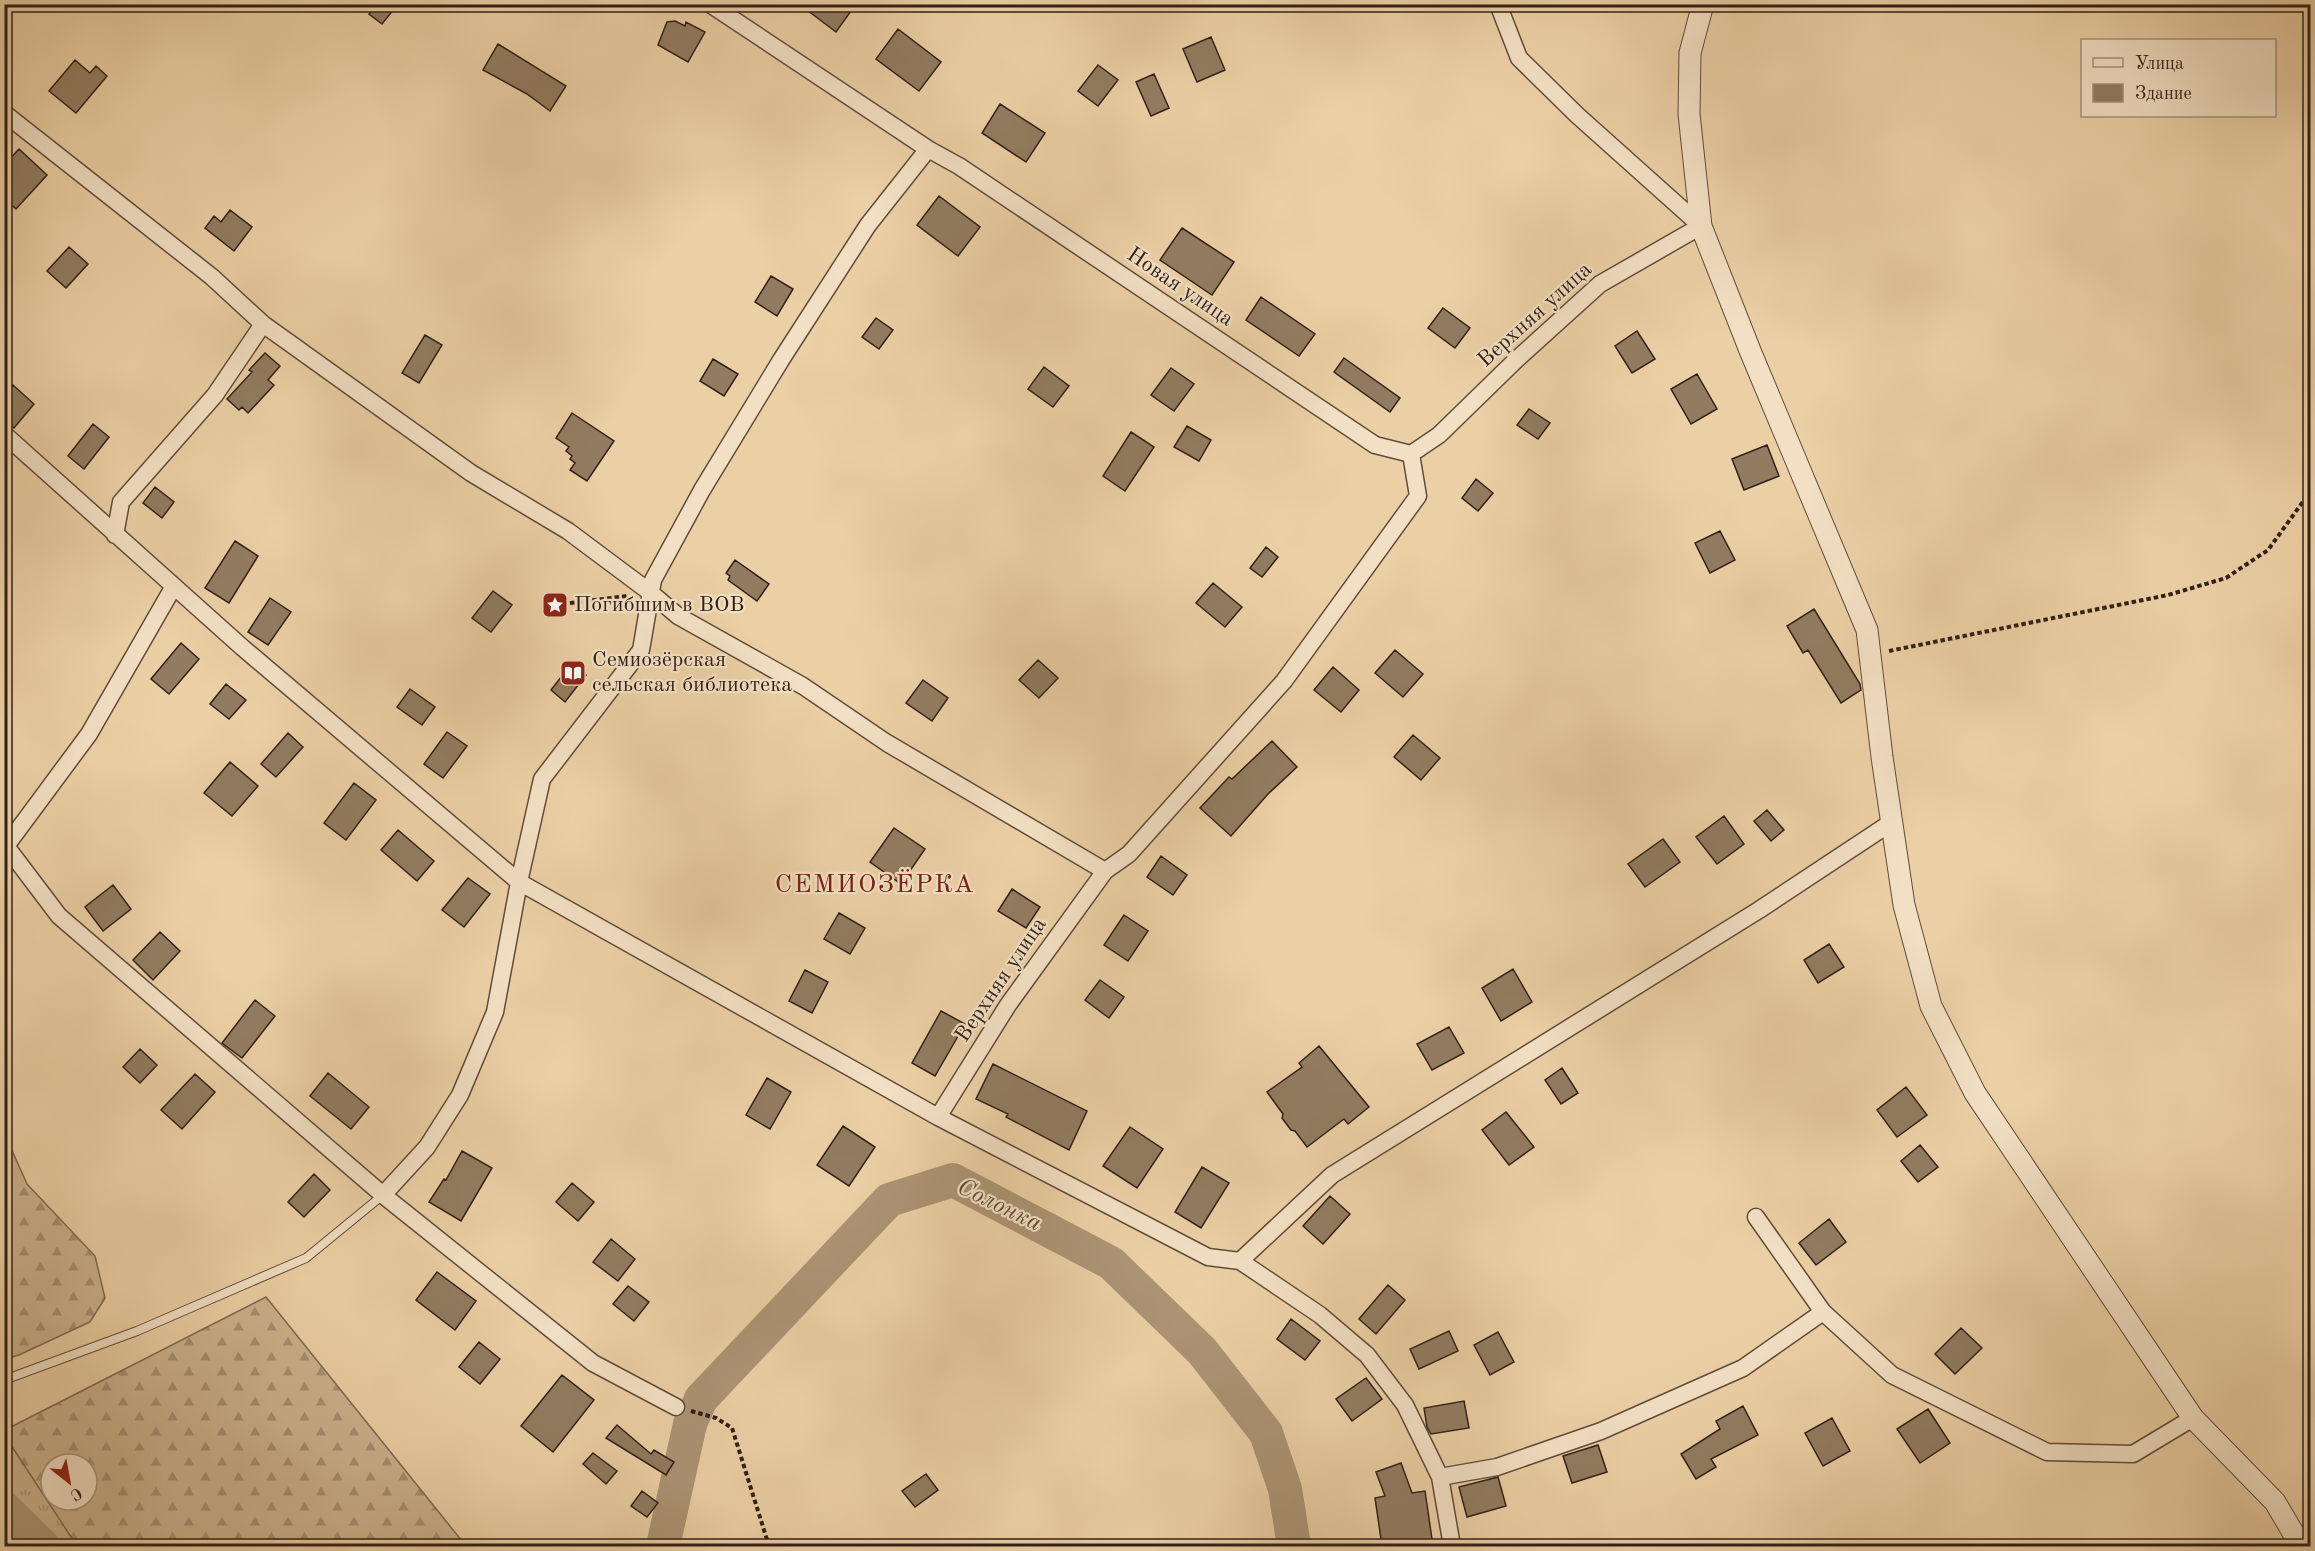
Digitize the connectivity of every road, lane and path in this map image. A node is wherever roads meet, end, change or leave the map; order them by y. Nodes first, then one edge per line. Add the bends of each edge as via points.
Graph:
1 (710, 4) edge
2 (1498, 4) edge
3 (1703, 4) edge
4 (4, 113) edge
5 (928, 148) junction
6 (1701, 226) junction
7 (263, 324) junction
8 (4, 434) edge
9 (1411, 454) junction
10 (2310, 492) edge
11 (115, 535) junction
12 (174, 586) junction
13 (651, 593) junction
14 (555, 605) dead end
15 (1870, 654) junction
16 (1892, 822) junction
17 (1105, 871) junction
18 (519, 882) junction
19 (938, 1117) junction
20 (383, 1195) junction
21 (1756, 1217) dead end
22 (1239, 1261) junction
23 (1823, 1312) junction
24 (4, 1380) edge
25 (676, 1407) joint
26 (2193, 1418) junction
27 (1440, 1477) junction
28 (770, 1546) edge
29 (1452, 1546) edge
30 (2292, 1546) edge

1 - 5 street, Новая улица
2 - 6 street via 1519,58
3 - 6 street via 1690,53 1689,114
4 - 7 street via 203,270
5 - 9 street, Новая улица via 1375,445
5 - 13 street via 868,225 781,360 702,490 653,580
6 - 9 street, Верхняя улица via 1600,284 1439,435
6 - 15 street via 1867,630
7 - 11 street via 215,395 121,502
7 - 13 street via 471,473 567,531
8 - 11 street
9 - 17 street, Верхняя улица via 1418,496 1284,681 1130,854
10 - 15 path via 2268,550 2226,578 2168,595
11 - 12 street
12 - 18 street
12 - 20 street via 89,734 6,846 59,916
13 - 14 path
13 - 17 street via 678,616 803,686 887,743
13 - 18 street via 641,650 542,779
15 - 16 street
16 - 22 street via 1759,910 1332,1175
16 - 26 street via 1904,905 1931,1006 1975,1093
17 - 19 street, Верхняя улица via 1008,1005
18 - 19 street
18 - 20 street via 495,1012 464,1084 428,1147
19 - 22 street via 1208,1257
20 - 24 lane via 306,1258 137,1330
20 - 25 street via 593,1363
21 - 23 street
22 - 27 street via 1320,1315 1367,1355 1404,1405
23 - 26 street via 1892,1375 2047,1452 2133,1454
23 - 27 street via 1743,1368 1601,1431 1497,1467
25 - 28 path via 716,1418 732,1428
26 - 30 street via 2275,1502 2295,1536
27 - 29 street

